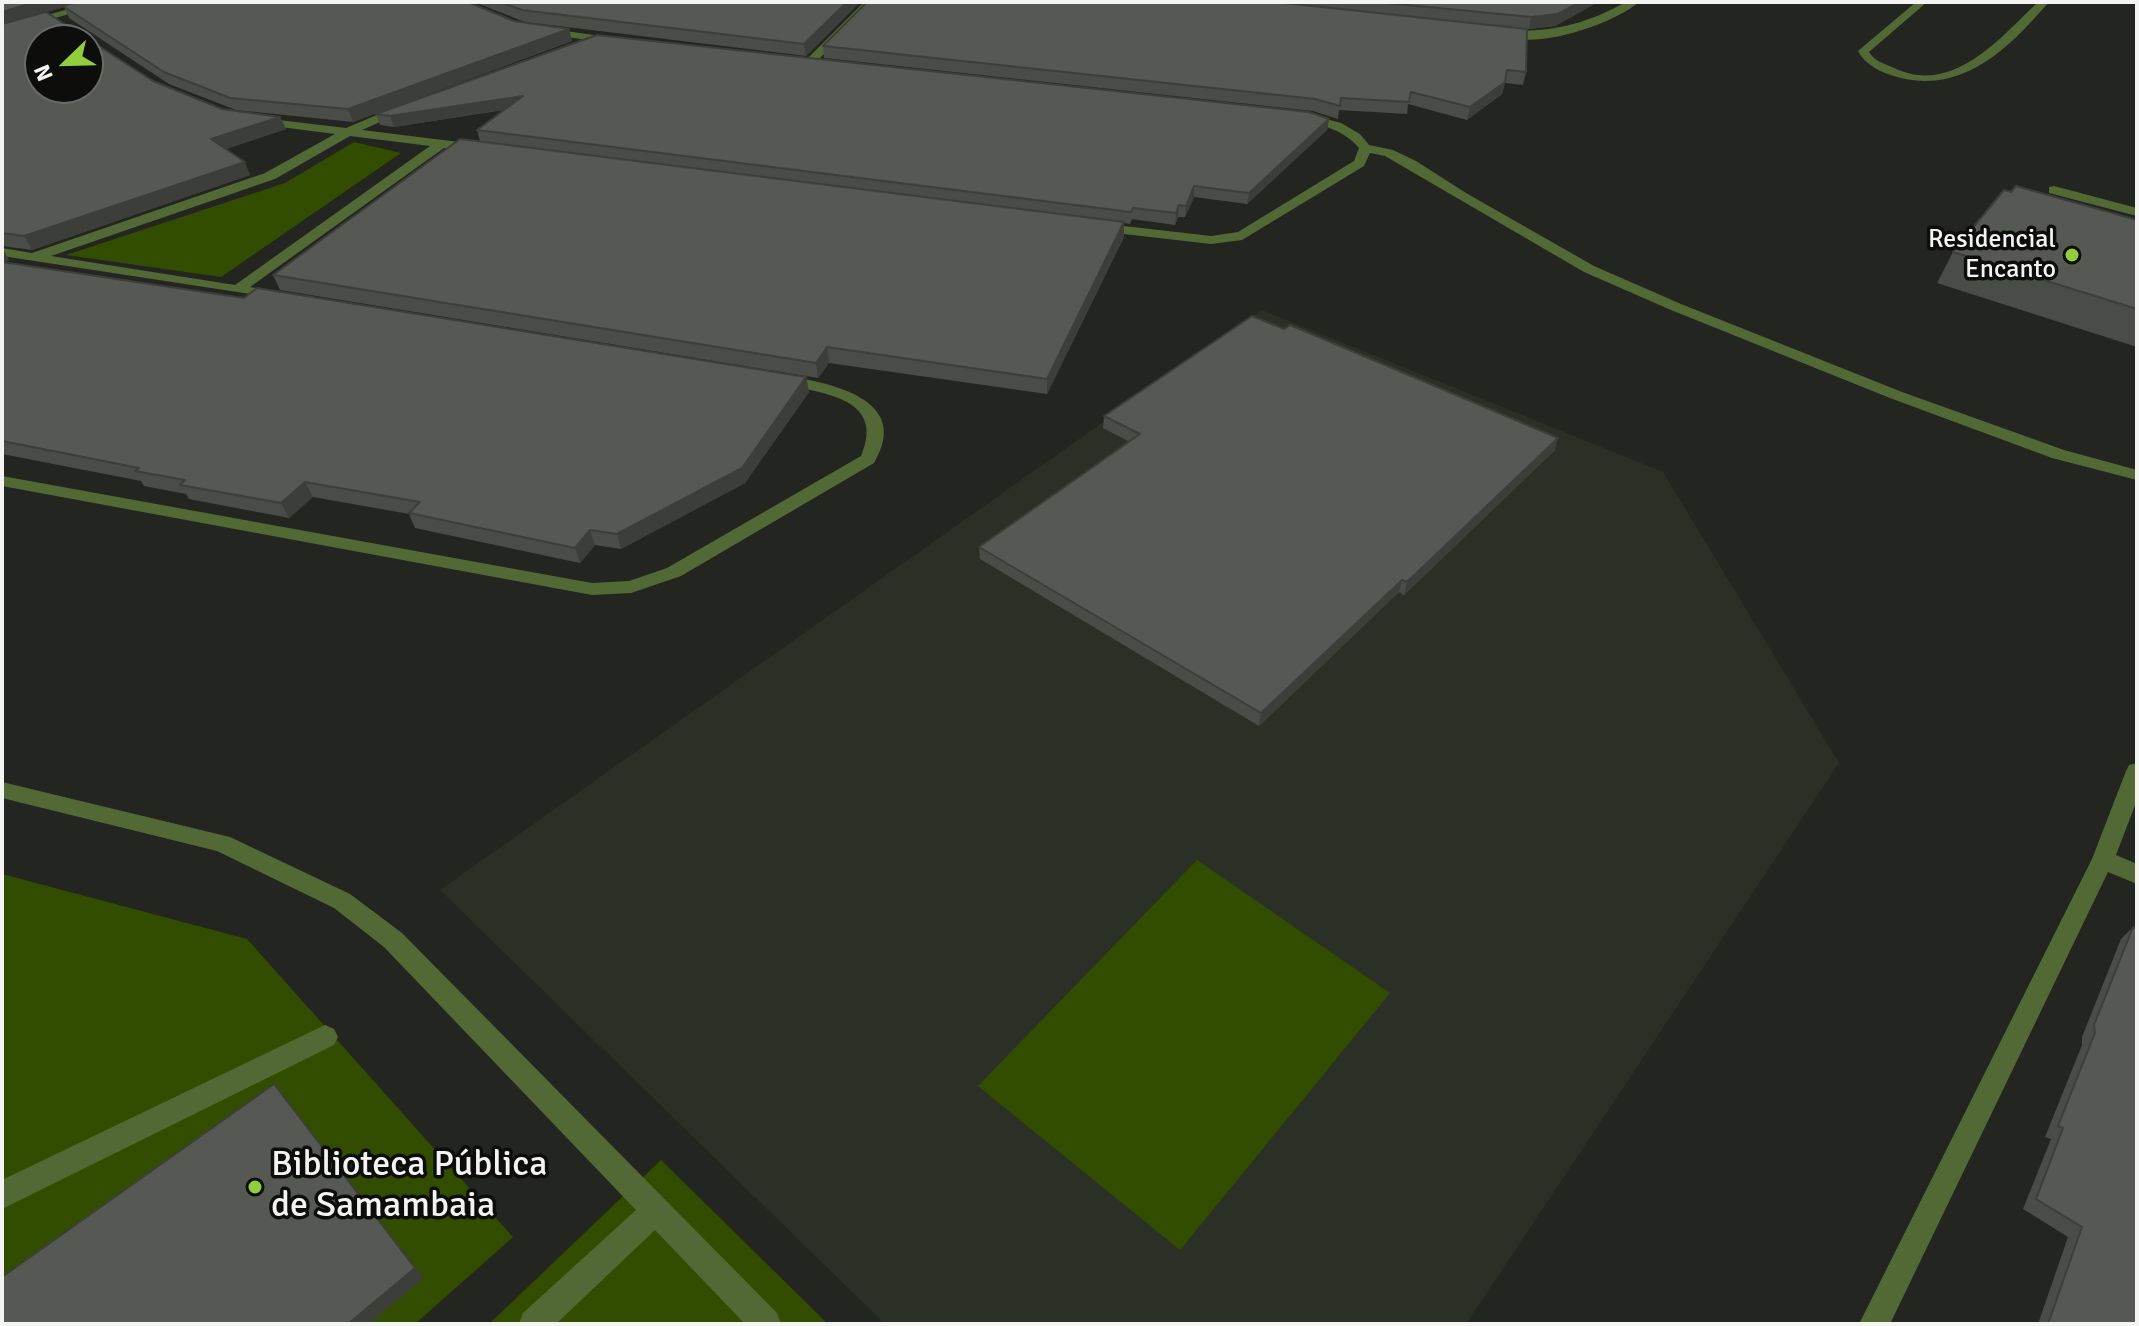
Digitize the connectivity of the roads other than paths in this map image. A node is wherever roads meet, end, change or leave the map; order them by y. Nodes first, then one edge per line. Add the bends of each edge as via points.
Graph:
1 (104, 2) edge
2 (870, 2) edge
3 (1634, 2) edge
4 (2044, 2) edge
5 (1918, 3) edge
6 (54, 17) junction
7 (64, 24) edge
8 (537, 30) edge
9 (2, 31) edge
10 (1497, 32) edge
11 (597, 39) junction
12 (627, 43) edge
13 (567, 50) edge
14 (793, 61) edge
15 (809, 63) junction
16 (824, 64) edge
17 (414, 104) edge
18 (1293, 116) edge
19 (247, 118) edge
20 (347, 132) junction
21 (441, 144) junction
22 (1365, 148) junction
23 (488, 150) edge
24 (2054, 190) dead end
25 (2137, 212) edge
26 (1079, 224) edge
27 (2, 252) edge
28 (29, 258) junction
29 (2, 266) edge
30 (238, 289) junction
31 (301, 300) edge
32 (773, 378) edge
33 (2137, 475) edge
34 (2, 481) edge
35 (2137, 771) edge
36 (2, 790) edge
37 (2103, 859) junction
38 (2137, 875) edge
39 (325, 1037) dead end
40 (2, 1195) edge
41 (656, 1210) junction
42 (534, 1324) edge
43 (766, 1324) edge
44 (1874, 1324) edge

1 - 6 street
2 - 15 street
3 - 10 street via 1587,28 1561,34
4 - 5 street via 1969,70 1931,81 1884,70 1863,51
6 - 7 street
6 - 9 street
8 - 11 street
11 - 12 street
11 - 13 street
14 - 15 street
15 - 16 street
17 - 20 street
18 - 22 street via 1337,126
19 - 20 street
20 - 21 street
20 - 28 street via 270,176
21 - 23 street
21 - 30 street
22 - 26 street via 1360,163 1242,236 1188,238
22 - 33 street via 1412,164 1589,269 1676,307 1896,395 2058,454
24 - 25 street
27 - 28 street
28 - 29 street
28 - 30 street
30 - 31 street
32 - 34 street via 821,386 872,414 879,430 868,459 674,572 623,588 592,589
35 - 37 street
36 - 41 street via 222,843 342,901 393,940
37 - 38 street
37 - 44 street
39 - 40 street
41 - 42 street
41 - 43 street

